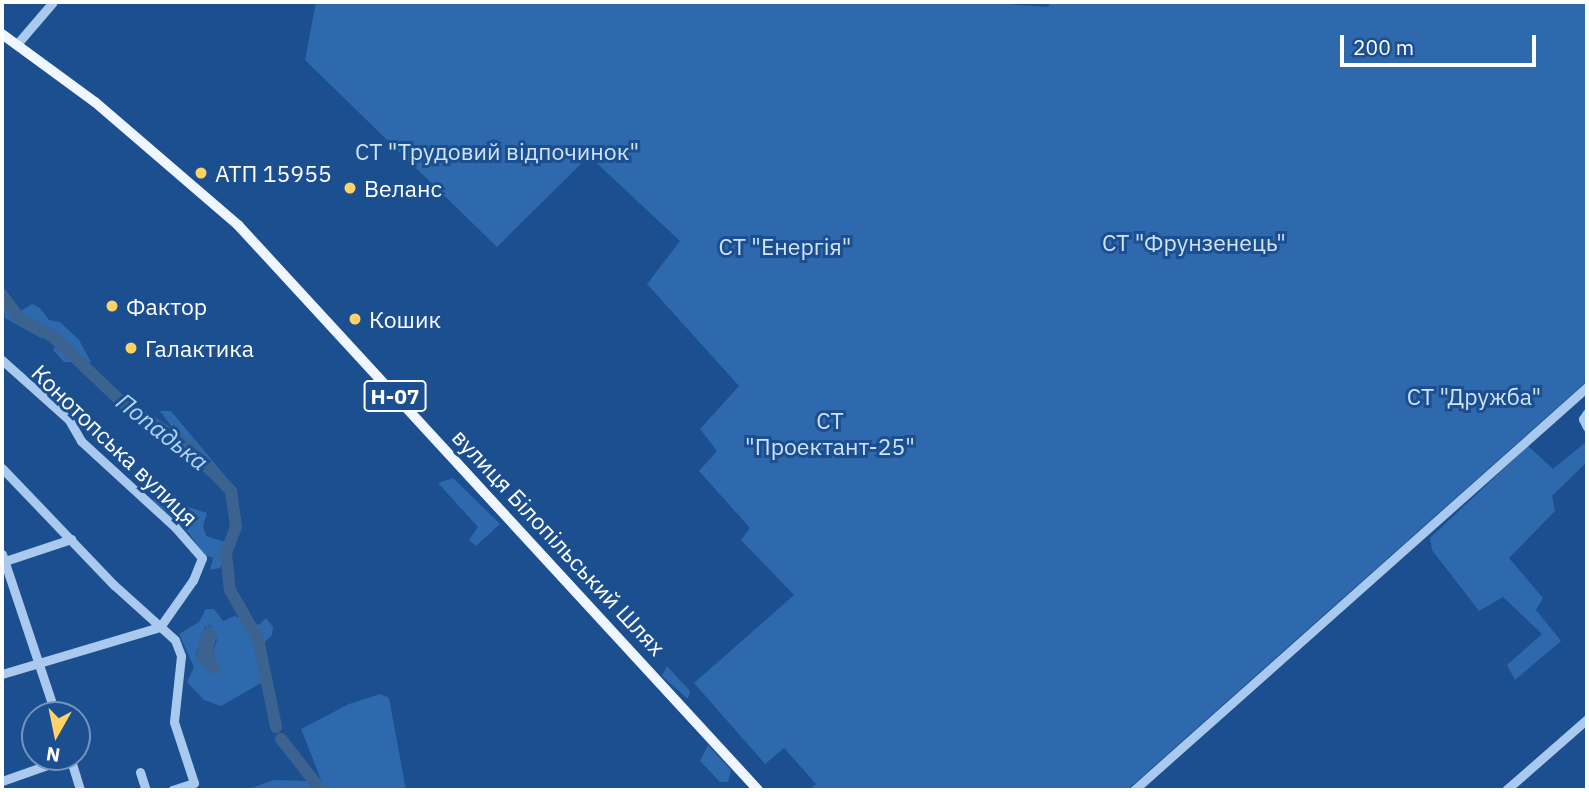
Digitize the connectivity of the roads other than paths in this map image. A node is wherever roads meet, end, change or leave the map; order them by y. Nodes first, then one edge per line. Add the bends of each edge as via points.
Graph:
1 (54, 2) edge
2 (2, 34) edge
3 (17, 44) junction
4 (2, 360) edge
5 (1587, 387) edge
6 (1587, 413) edge
7 (1587, 427) edge
8 (2, 468) edge
9 (71, 539) junction
10 (3, 559) edge
11 (160, 627) junction
12 (39, 662) junction
13 (2, 674) edge
14 (52, 701) edge
15 (1587, 719) edge
16 (30, 771) edge
17 (74, 771) edge
18 (140, 772) dead end
19 (2, 781) edge
20 (80, 790) edge
21 (146, 790) edge
22 (172, 790) edge
23 (758, 790) edge
24 (1134, 790) edge
25 (1506, 790) edge

1 - 3 street
2 - 3 main road, вулиця Білопільський Шлях / Н-07
3 - 23 main road, вулиця Білопільський Шлях / Н-07 via 95,102 238,225
4 - 11 street, Конотопська вулиця via 69,420 81,441 175,527 202,558 193,580
5 - 24 street
6 - 7 street via 1583,419
8 - 9 street
9 - 10 street
9 - 11 street
10 - 12 street
11 - 12 street
11 - 22 street via 175,640 181,656 174,722 194,783
12 - 13 street
12 - 14 street
15 - 25 street
16 - 19 street
17 - 20 street
18 - 21 street

